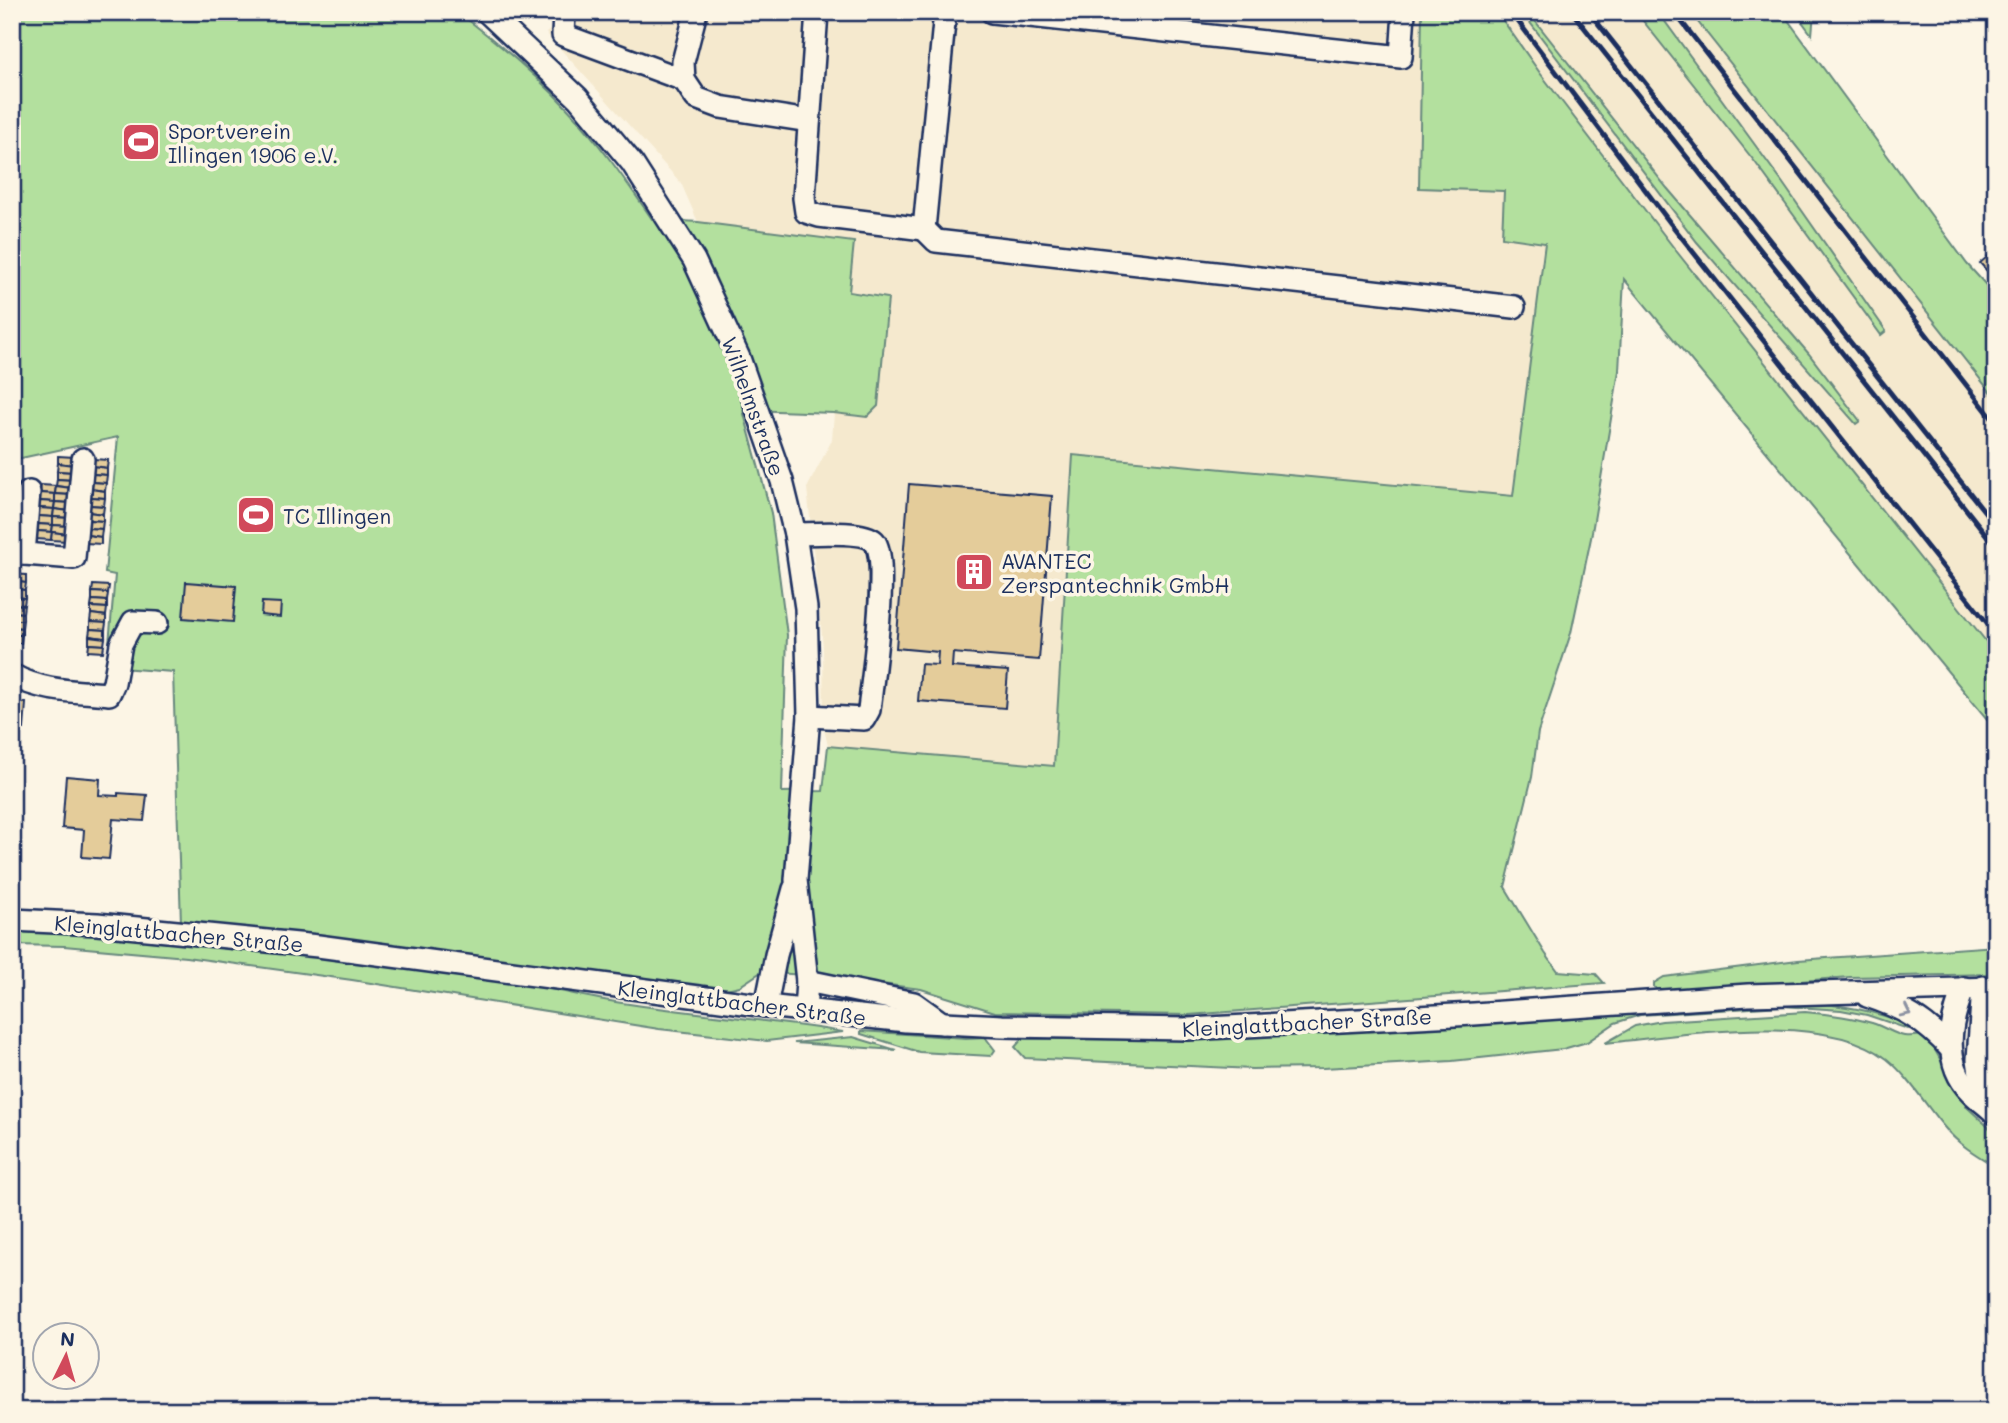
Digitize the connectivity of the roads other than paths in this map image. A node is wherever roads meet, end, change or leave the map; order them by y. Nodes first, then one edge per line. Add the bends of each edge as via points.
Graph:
1 (487, 12) edge
2 (564, 12) edge
3 (696, 12) edge
4 (817, 12) edge
5 (945, 12) edge
6 (992, 12) edge
7 (1404, 12) edge
8 (684, 80) junction
9 (809, 121) junction
10 (924, 229) junction
11 (1514, 307) dead end
12 (83, 459) dead end
13 (29, 492) dead end
14 (795, 534) junction
15 (18, 553) edge
16 (157, 623) dead end
17 (12, 676) edge
18 (808, 716) junction
19 (796, 880) junction
20 (12, 920) edge
21 (807, 981) junction
22 (1981, 988) edge
23 (1852, 991) junction
24 (766, 1006) junction
25 (805, 1011) junction
26 (943, 1024) junction
27 (1951, 1049) junction
28 (1990, 1108) edge

1 - 14 street, Wilhelmstraße via 578,98 609,135 694,260 738,358 782,481
2 - 8 street via 564,35
3 - 8 street via 683,62
4 - 9 street
5 - 10 street
6 - 7 street via 1401,57
8 - 9 street via 696,98 720,107
9 - 10 street via 806,212
10 - 11 street via 936,241
12 - 15 street via 75,558
13 - 15 street
14 - 18 street, Wilhelmstraße via 806,608
14 - 18 street via 861,535 873,540 880,551 869,710 864,719
16 - 17 street via 133,622 121,645 109,694 48,689
18 - 19 street, Wilhelmstraße
19 - 21 street, Wilhelmstraße
19 - 24 street, Wilhelmstraße
20 - 24 street, Kleinglattbacher Straße via 318,946
21 - 25 street, Wilhelmstraße
21 - 26 street via 914,1003
22 - 23 street, Kleinglattbacher Straße
22 - 27 street via 1953,1018
22 - 28 street via 1978,1059
23 - 26 street, Kleinglattbacher Straße via 1188,1029
23 -> 27 street via 1917,1017
24 - 25 street, Kleinglattbacher Straße
25 - 26 street, Kleinglattbacher Straße
27 - 28 street via 1963,1081

